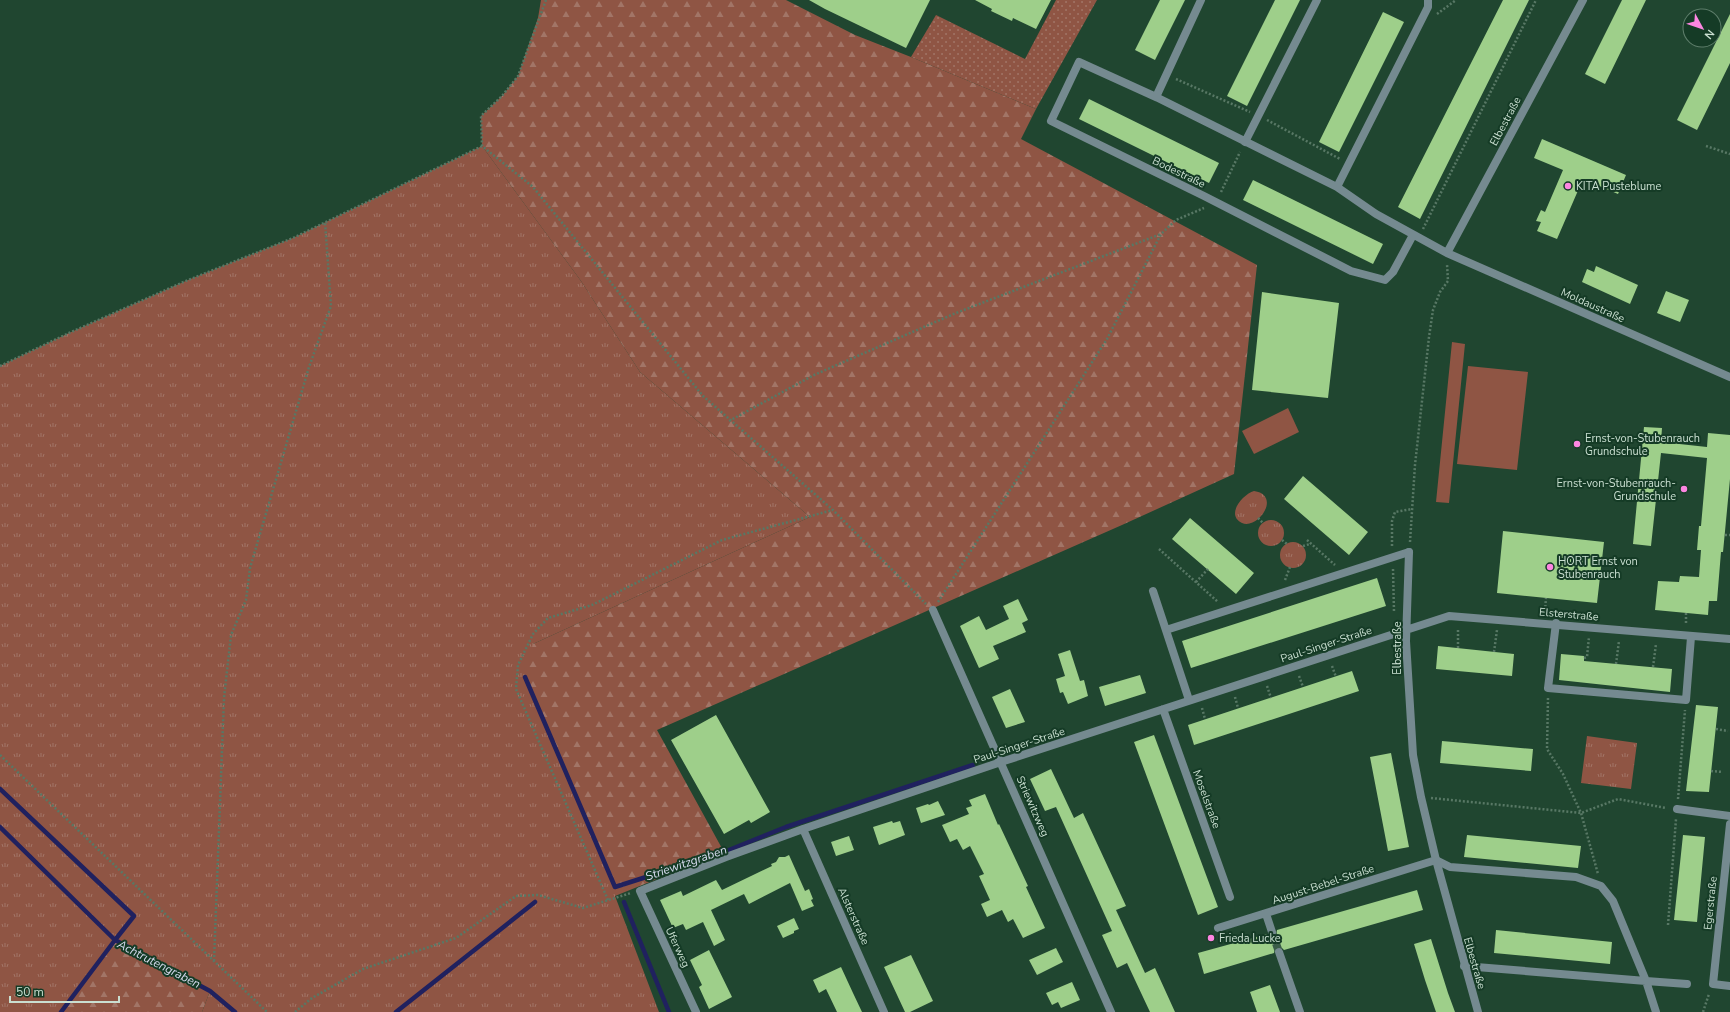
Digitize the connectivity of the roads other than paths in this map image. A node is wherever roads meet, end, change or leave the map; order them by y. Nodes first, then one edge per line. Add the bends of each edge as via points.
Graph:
1 (1201, 0) edge
2 (1317, 0) edge
3 (1428, 0) edge
4 (1583, 0) edge
5 (1156, 97) junction
6 (1245, 142) junction
7 (1337, 187) junction
8 (1416, 236) junction
9 (1447, 253) junction
10 (1730, 377) edge
11 (1153, 591) dead end
12 (933, 610) road end
13 (1556, 624) junction
14 (1407, 629) junction
15 (1166, 630) junction
16 (1691, 637) junction
17 (1730, 640) edge
18 (1189, 700) junction
19 (1164, 709) junction
20 (1001, 762) junction
21 (1677, 809) road end
22 (1730, 816) edge
23 (1730, 824) edge
24 (803, 829) junction
25 (1436, 860) junction
26 (640, 891) joint
27 (1230, 897) dead end
28 (1266, 914) junction
29 (1218, 928) dead end
30 (1272, 932) tunnel mouth
31 (1279, 952) tunnel mouth
32 (1464, 966) junction
33 (1646, 981) junction
34 (1687, 984) dead end
35 (1730, 986) edge
36 (696, 1012) edge
37 (884, 1012) edge
38 (1112, 1012) edge
39 (1300, 1012) edge
40 (1478, 1012) edge
41 (1656, 1012) edge

1 - 5 street
2 - 6 street
3 - 7 street via 1428,7
4 - 9 street, Elbestraße
5 - 6 street, Bodestraße
5 - 8 street, Bodestraße via 1079,62 1051,121 1351,271 1385,280
6 - 7 street, Bodestraße
7 - 8 street, Bodestraße via 1376,214
8 - 9 street, Bodestraße
9 - 10 street, Moldaustraße
11 - 15 street
12 - 20 street, Striewitzweg
13 - 14 street, Elsterstraße via 1449,616
13 - 16 street, Elsterstraße
13 - 16 street via 1548,688 1686,700
14 - 15 street, Elbestraße via 1409,552
14 - 18 street, Paul-Singer-Straße
14 - 25 street, Elbestraße via 1412,736 1421,797
15 - 18 street
16 - 17 street, Elsterstraße
18 - 19 street, Paul-Singer-Straße
19 - 20 street, Paul-Singer-Straße
19 - 27 street, Moselstraße
20 - 24 street, Paul-Singer-Straße
20 - 38 street, Striewitzweg
21 - 22 street
23 - 35 street, Egerstraße via 1713,984
24 - 26 street, Paul-Singer-Straße
24 - 37 street, Alsterstraße
25 - 28 street, August-Bebel-Straße
25 - 32 street, Elbestraße
25 - 33 street via 1450,867 1576,877 1601,886 1613,901
26 - 36 street, Uferweg
28 - 29 street, August-Bebel-Straße
28 - 30 street
31 - 39 street
32 - 33 street
32 - 40 street, Elbestraße
33 - 34 street
33 - 41 street

